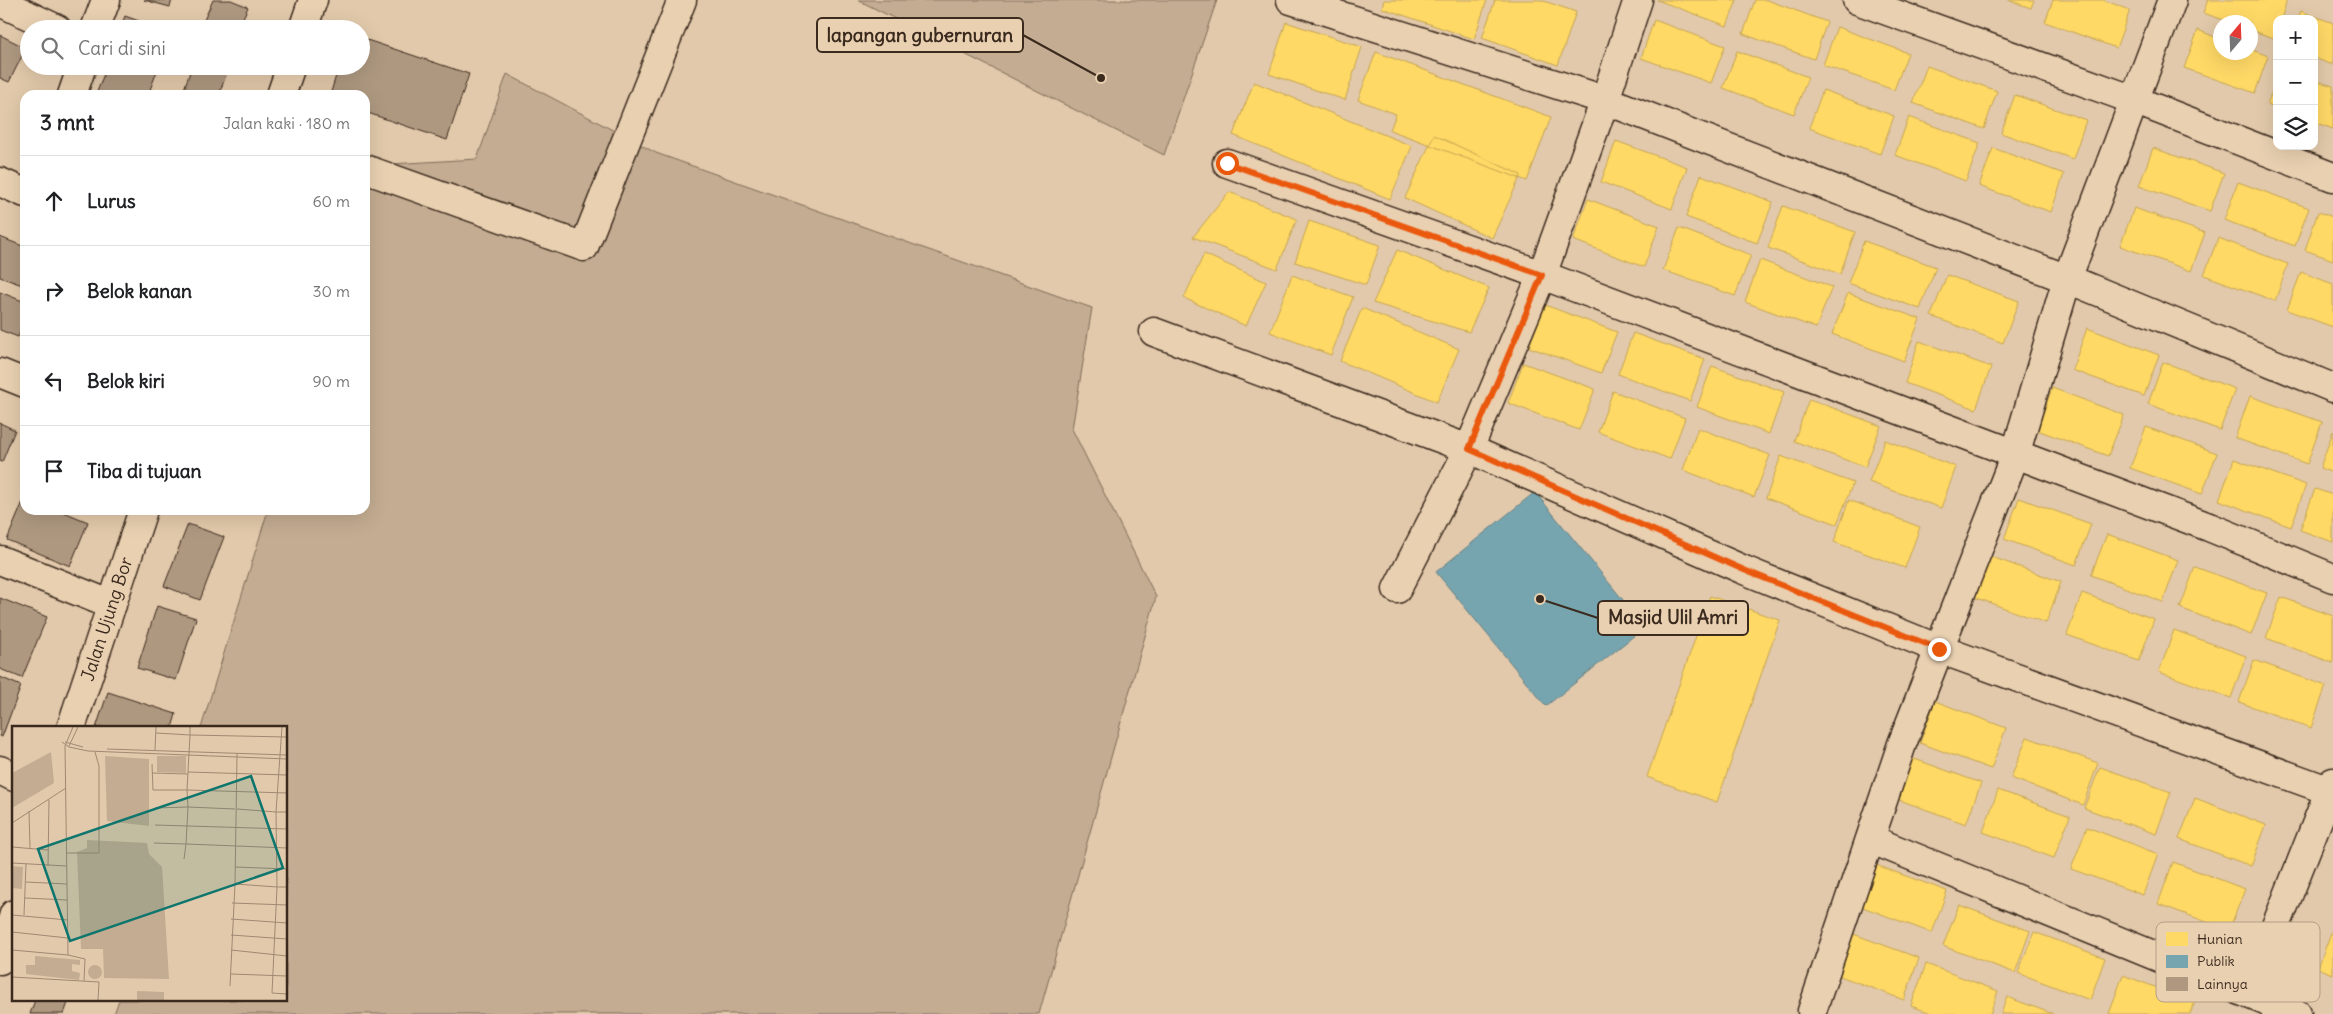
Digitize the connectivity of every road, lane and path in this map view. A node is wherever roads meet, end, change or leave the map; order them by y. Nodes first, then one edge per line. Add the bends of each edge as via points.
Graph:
1 (106, 0) edge
2 (313, 0) edge
3 (682, 0) edge
4 (1291, 0) edge
5 (1638, 0) edge
6 (1857, 0) edge
7 (2172, 0) edge
8 (0, 2) edge
9 (38, 20) edge
10 (98, 20) edge
11 (306, 20) edge
12 (79, 75) edge
13 (287, 75) edge
14 (74, 90) edge
15 (283, 90) edge
16 (1605, 100) junction
17 (2134, 100) junction
18 (1227, 163) dead end
19 (370, 171) edge
20 (2333, 177) edge
21 (0, 182) edge
22 (20, 191) edge
23 (1542, 275) junction
24 (2073, 282) junction
25 (1154, 332) dead end
26 (0, 373) edge
27 (20, 381) edge
28 (2333, 388) edge
29 (1469, 449) junction
30 (2014, 455) junction
31 (141, 515) edge
32 (0, 560) edge
33 (2333, 578) edge
34 (1398, 589) dead end
35 (112, 605) junction
36 (1939, 649) junction
37 (72, 726) edge
38 (0, 770) edge
39 (12, 776) edge
40 (2332, 788) edge
41 (1870, 839) junction
42 (12, 921) edge
43 (2278, 922) edge
44 (2156, 959) edge
45 (0, 960) edge
46 (2260, 1002) edge
47 (2284, 1012) edge
48 (1813, 1013) edge

1 - 10 street
2 - 11 street
3 - 19 street via 584,247
4 - 16 street
5 - 16 street
6 - 17 street
7 - 17 street
8 - 9 street
12 - 14 street
13 - 15 street
16 - 23 street
16 - 24 street
17 - 20 street
17 - 24 street
18 - 23 street
21 - 22 street
23 - 29 street
23 - 30 street
24 - 28 street
24 - 30 street
25 - 29 street
26 - 27 street
29 - 34 street
29 - 36 street via 1744,570
30 - 33 street
30 - 36 street
31 - 35 street, Jalan Ujung Bor
32 - 35 street
35 - 37 street, Jalan Ujung Bor
36 - 40 street
36 - 41 street
38 - 39 street
40 - 43 street
41 - 44 street
41 - 48 street
42 - 45 street
46 - 47 street

